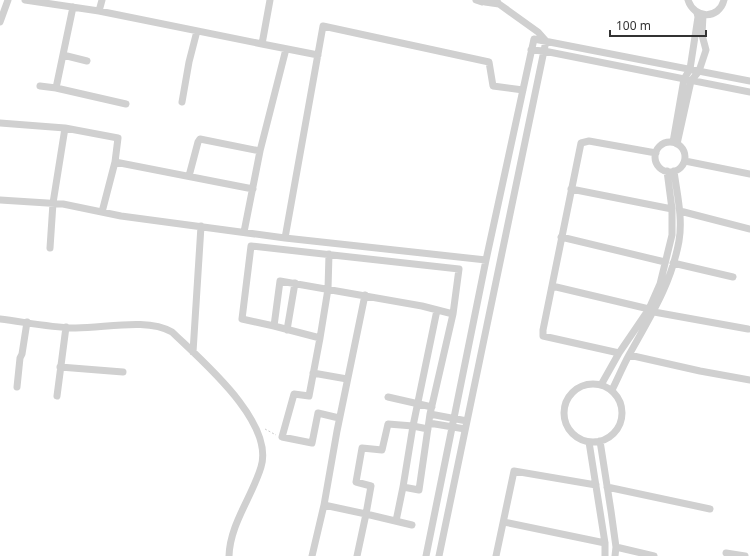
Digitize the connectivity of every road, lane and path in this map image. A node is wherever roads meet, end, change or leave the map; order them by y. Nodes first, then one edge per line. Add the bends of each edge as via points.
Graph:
1 (8, 0) edge
2 (25, 0) edge
3 (102, 0) edge
4 (270, 0) edge
5 (476, 0) edge
6 (688, 0) edge
7 (724, 0) edge
8 (486, 1) edge
9 (498, 2) edge
10 (73, 7) junction
11 (99, 11) junction
12 (700, 14) junction
13 (0, 22) edge
14 (528, 26) junction
15 (197, 31) junction
16 (534, 39) junction
17 (546, 42) junction
18 (262, 44) junction
19 (286, 49) junction
20 (531, 50) junction
21 (544, 51) junction
22 (63, 55) junction
23 (318, 55) junction
24 (87, 61) dead end
25 (690, 69) junction
26 (699, 71) junction
27 (688, 80) junction
28 (750, 81) edge
29 (40, 86) dead end
30 (56, 88) junction
31 (522, 90) junction
32 (750, 92) edge
33 (182, 102) dead end
34 (126, 104) dead end
35 (0, 123) edge
36 (65, 128) junction
37 (675, 143) junction
38 (260, 151) junction
39 (656, 153) junction
40 (684, 161) junction
41 (115, 162) junction
42 (670, 171) junction
43 (750, 174) edge
44 (189, 176) junction
45 (571, 189) junction
46 (253, 190) junction
47 (0, 200) edge
48 (53, 203) junction
49 (672, 209) junction
50 (680, 211) junction
51 (102, 212) junction
52 (200, 226) junction
53 (750, 229) edge
54 (244, 232) junction
55 (561, 237) junction
56 (285, 238) junction
57 (50, 248) dead end
58 (329, 254) junction
59 (486, 260) junction
60 (669, 262) junction
61 (733, 277) dead end
62 (295, 283) junction
63 (552, 286) junction
64 (328, 289) junction
65 (365, 295) junction
66 (436, 310) junction
67 (651, 310) junction
68 (453, 314) junction
69 (0, 318) edge
70 (27, 322) junction
71 (274, 326) junction
72 (66, 327) junction
73 (748, 329) dead end
74 (287, 330) junction
75 (320, 338) junction
76 (193, 352) junction
77 (619, 353) junction
78 (629, 355) junction
79 (60, 367) junction
80 (123, 372) dead end
81 (314, 373) junction
82 (347, 379) junction
83 (750, 380) edge
84 (601, 385) junction
85 (18, 387) dead end
86 (612, 390) junction
87 (57, 396) dead end
88 (388, 397) dead end
89 (416, 404) junction
90 (431, 410) junction
91 (339, 418) junction
92 (454, 418) junction
93 (466, 421) junction
94 (412, 426) junction
95 (428, 426) junction
96 (452, 427) junction
97 (264, 429) dead end
98 (465, 429) junction
99 (282, 437) junction
100 (600, 441) junction
101 (589, 442) junction
102 (596, 485) junction
103 (403, 487) junction
104 (608, 487) junction
105 (324, 505) junction
106 (710, 509) dead end
107 (366, 514) junction
108 (396, 521) junction
109 (504, 522) junction
110 (412, 525) dead end
111 (605, 543) junction
112 (616, 548) junction
113 (726, 553) dead end
114 (229, 556) edge
115 (312, 556) edge
116 (357, 556) edge
117 (426, 556) edge
118 (439, 556) edge
119 (496, 556) edge
120 (604, 556) edge
121 (615, 556) edge
122 (654, 556) edge
123 (745, 556) edge

1 - 13 street
2 - 10 street
3 - 11 street
4 - 18 street
5 - 8 street
6 - 12 street via 690,6
7 - 12 street via 716,12 709,15
8 - 9 street
9 - 14 street
10 - 11 street
10 - 22 street
11 - 15 street
12 - 25 street
12 - 26 street via 706,50
14 - 16 street
14 - 17 street via 538,32
15 - 18 street
15 - 33 street
16 - 17 street
16 - 20 street
17 - 21 street
17 - 25 street
18 - 19 street
19 - 23 street
19 - 38 street
20 - 21 street
20 - 31 street
21 - 27 street
21 - 93 street
22 - 24 street
22 - 30 street
23 - 31 street via 323,26 489,62 493,86
23 - 56 street
25 - 26 street
25 - 27 street
26 - 27 street
26 - 28 street
27 - 32 street
27 - 37 street
29 - 30 street
30 - 34 street
31 - 59 street
35 - 36 street
36 - 41 street via 118,138
36 - 48 street
37 - 39 street via 663,144
37 - 40 street via 684,151
38 - 44 street via 200,139
38 - 46 street
39 - 42 street via 656,161 661,169
39 - 45 street via 589,141 581,143
40 - 42 street via 679,169
40 - 43 street
41 - 44 street
41 - 51 street
42 - 49 street
42 - 50 street
44 - 46 street
45 - 49 street
45 - 55 street
46 - 54 street
47 - 48 street
48 - 51 street
48 - 57 street
49 - 60 street
50 - 53 street
50 - 60 street via 679,241
51 - 52 street
52 - 54 street
52 - 76 street
54 - 56 street
55 - 60 street
55 - 63 street
56 - 59 street
58 - 64 street
58 - 68 street via 459,269
58 - 71 street via 251,246 242,319
59 - 92 street
60 - 61 street
60 - 67 street
62 - 64 street
62 - 71 street via 280,281
62 - 74 street
63 - 67 street
63 - 77 street via 543,336
64 - 65 street
64 - 75 street
65 - 66 street
65 - 82 street
66 - 68 street
66 - 89 street
67 - 73 street
67 - 77 street
67 - 78 street
68 - 90 street
69 - 70 street
70 - 72 street
70 - 85 street
71 - 74 street
72 - 76 street via 163,327
72 - 79 street
74 - 75 street
75 - 81 street
76 - 114 street via 218,376 250,417 262,448 261,466 235,527
77 - 84 street
78 - 83 street
78 - 86 street
79 - 80 street
79 - 87 street
81 - 82 street
81 - 99 street via 309,396 294,394
82 - 91 street
84 - 86 street
84 - 101 street via 588,384 577,389 566,401 564,409 566,422 572,432 578,438
86 - 100 street via 622,405 621,423 617,431
88 - 89 street
89 - 90 street
89 - 94 street
90 - 92 street
90 - 95 street
91 - 99 street via 318,413 312,443
91 - 105 street
92 - 93 street
92 - 96 street
93 - 98 street
94 - 95 street
94 - 103 street
94 - 107 street via 388,424 382,450 362,448 356,482 371,486
95 - 96 street
95 - 103 street via 418,490
96 - 98 street
96 - 117 street
97 - 99 path
98 - 118 street
100 - 101 street
100 - 104 street
101 - 102 street
102 - 109 street via 514,471
102 - 111 street
103 - 108 street
104 - 106 street
104 - 112 street
105 - 107 street
105 - 115 street
107 - 108 street
107 - 116 street
108 - 110 street
109 - 111 street
109 - 119 street
111 - 120 street
112 - 121 street
112 - 122 street
113 - 123 street

